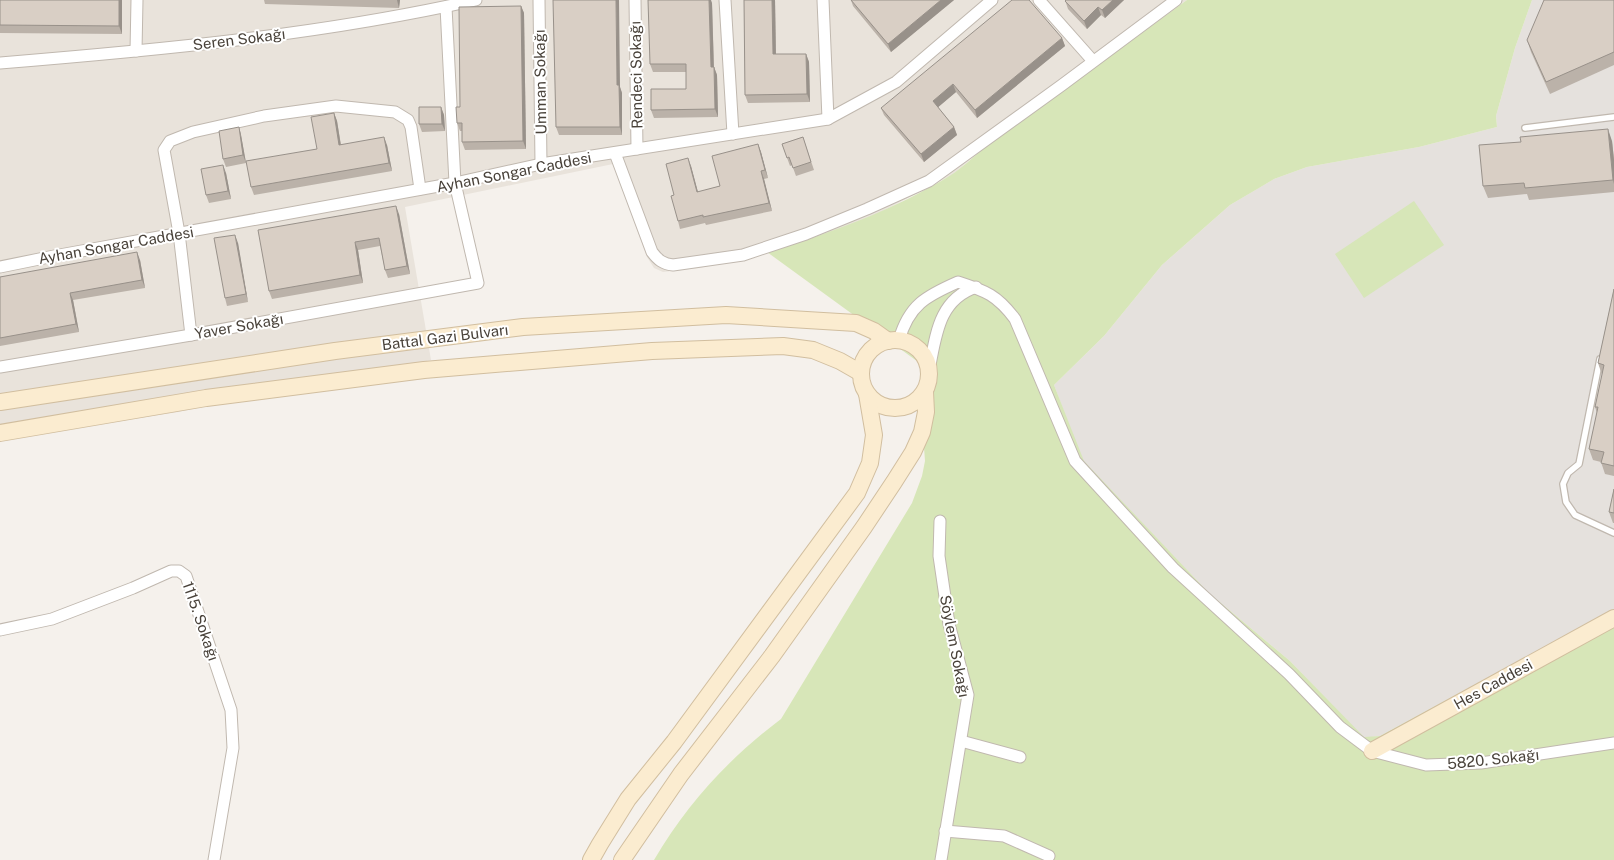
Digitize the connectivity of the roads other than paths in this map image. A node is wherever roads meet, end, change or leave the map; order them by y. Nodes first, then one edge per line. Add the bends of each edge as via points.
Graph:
1 (137, 0) edge
2 (476, 0) edge
3 (539, 0) edge
4 (635, 0) edge
5 (725, 0) edge
6 (823, 0) edge
7 (992, 0) edge
8 (1038, 0) edge
9 (1176, 0) edge
10 (446, 7) junction
11 (136, 52) junction
12 (1093, 62) junction
13 (0, 63) edge
14 (1614, 117) edge
15 (828, 119) junction
16 (1524, 128) dead end
17 (733, 134) junction
18 (637, 149) junction
19 (615, 152) junction
20 (541, 164) junction
21 (455, 183) junction
22 (420, 190) junction
23 (179, 233) junction
24 (0, 267) edge
25 (976, 287) junction
26 (191, 335) junction
27 (893, 341) junction
28 (1602, 348) edge
29 (0, 367) edge
30 (929, 370) junction
31 (861, 373) junction
32 (925, 392) junction
33 (867, 394) junction
34 (0, 402) edge
35 (0, 433) edge
36 (940, 521) dead end
37 (1614, 533) edge
38 (1614, 618) edge
39 (0, 630) edge
40 (960, 741) junction
41 (1614, 743) edge
42 (1372, 751) junction
43 (1020, 757) dead end
44 (945, 831) junction
45 (1050, 856) dead end
46 (214, 860) edge
47 (591, 860) edge
48 (622, 860) edge
49 (941, 860) edge

1 - 11 street
2 - 10 street, Seren Sokağı
3 - 20 street, Umman Sokağı
4 - 18 street, Rendeci Sokağı
5 - 17 street
6 - 15 street
7 - 15 street, Ayhan Songar Caddesi via 896,82
8 - 12 street
9 - 12 street
10 - 11 street, Seren Sokağı via 348,25
10 - 21 street
11 - 13 street, Seren Sokağı
12 - 19 street via 929,181 806,234 743,255 673,265 656,258
14 - 16 lane
15 - 17 street, Ayhan Songar Caddesi
17 - 18 street, Ayhan Songar Caddesi
18 - 19 street, Ayhan Songar Caddesi
19 - 20 street, Ayhan Songar Caddesi
20 - 21 street, Ayhan Songar Caddesi
21 - 22 street, Ayhan Songar Caddesi
21 - 26 street, Yaver Sokağı via 478,282
22 - 23 street, Ayhan Songar Caddesi
22 - 23 street via 411,127 408,120 395,112 336,106 264,116 193,132 166,145 164,150
23 - 24 street, Ayhan Songar Caddesi
23 - 26 street
25 - 27 street via 958,282 938,291 915,307
25 - 30 street via 952,301 943,314
25 - 42 street via 1004,303 1015,318 1075,461 1173,568 1290,674 1340,727
26 - 29 street, Yaver Sokağı
27 - 30 street via 910,343 919,350
27 - 31 street via 877,345 869,352
27 - 34 street, Battal Gazi Bulvarı via 856,323 726,315 523,328 335,351
28 - 37 lane via 1579,464 1568,473 1563,484 1566,502 1575,515
30 - 32 street
31 - 33 street
31 - 35 street, Battal Gazi Bulvarı via 813,350 783,346 652,351 424,370 206,398
32 - 33 street via 917,401 896,409 875,402
32 - 48 street via 922,432 899,475 772,656 681,774
33 - 47 street via 874,435 870,463 857,493 628,800
36 - 40 street, Söylem Sokağı via 939,556 949,624 968,695
38 - 42 street, Hes Caddesi
39 - 46 street, 1115. Sokağı via 52,620 170,571 179,571 186,576 231,710 233,748
40 - 43 street
40 - 44 street, Söylem Sokağı
41 - 42 street, 5820. Sokağı via 1481,763 1426,764
44 - 45 street via 1004,836
44 - 49 street, Söylem Sokağı

